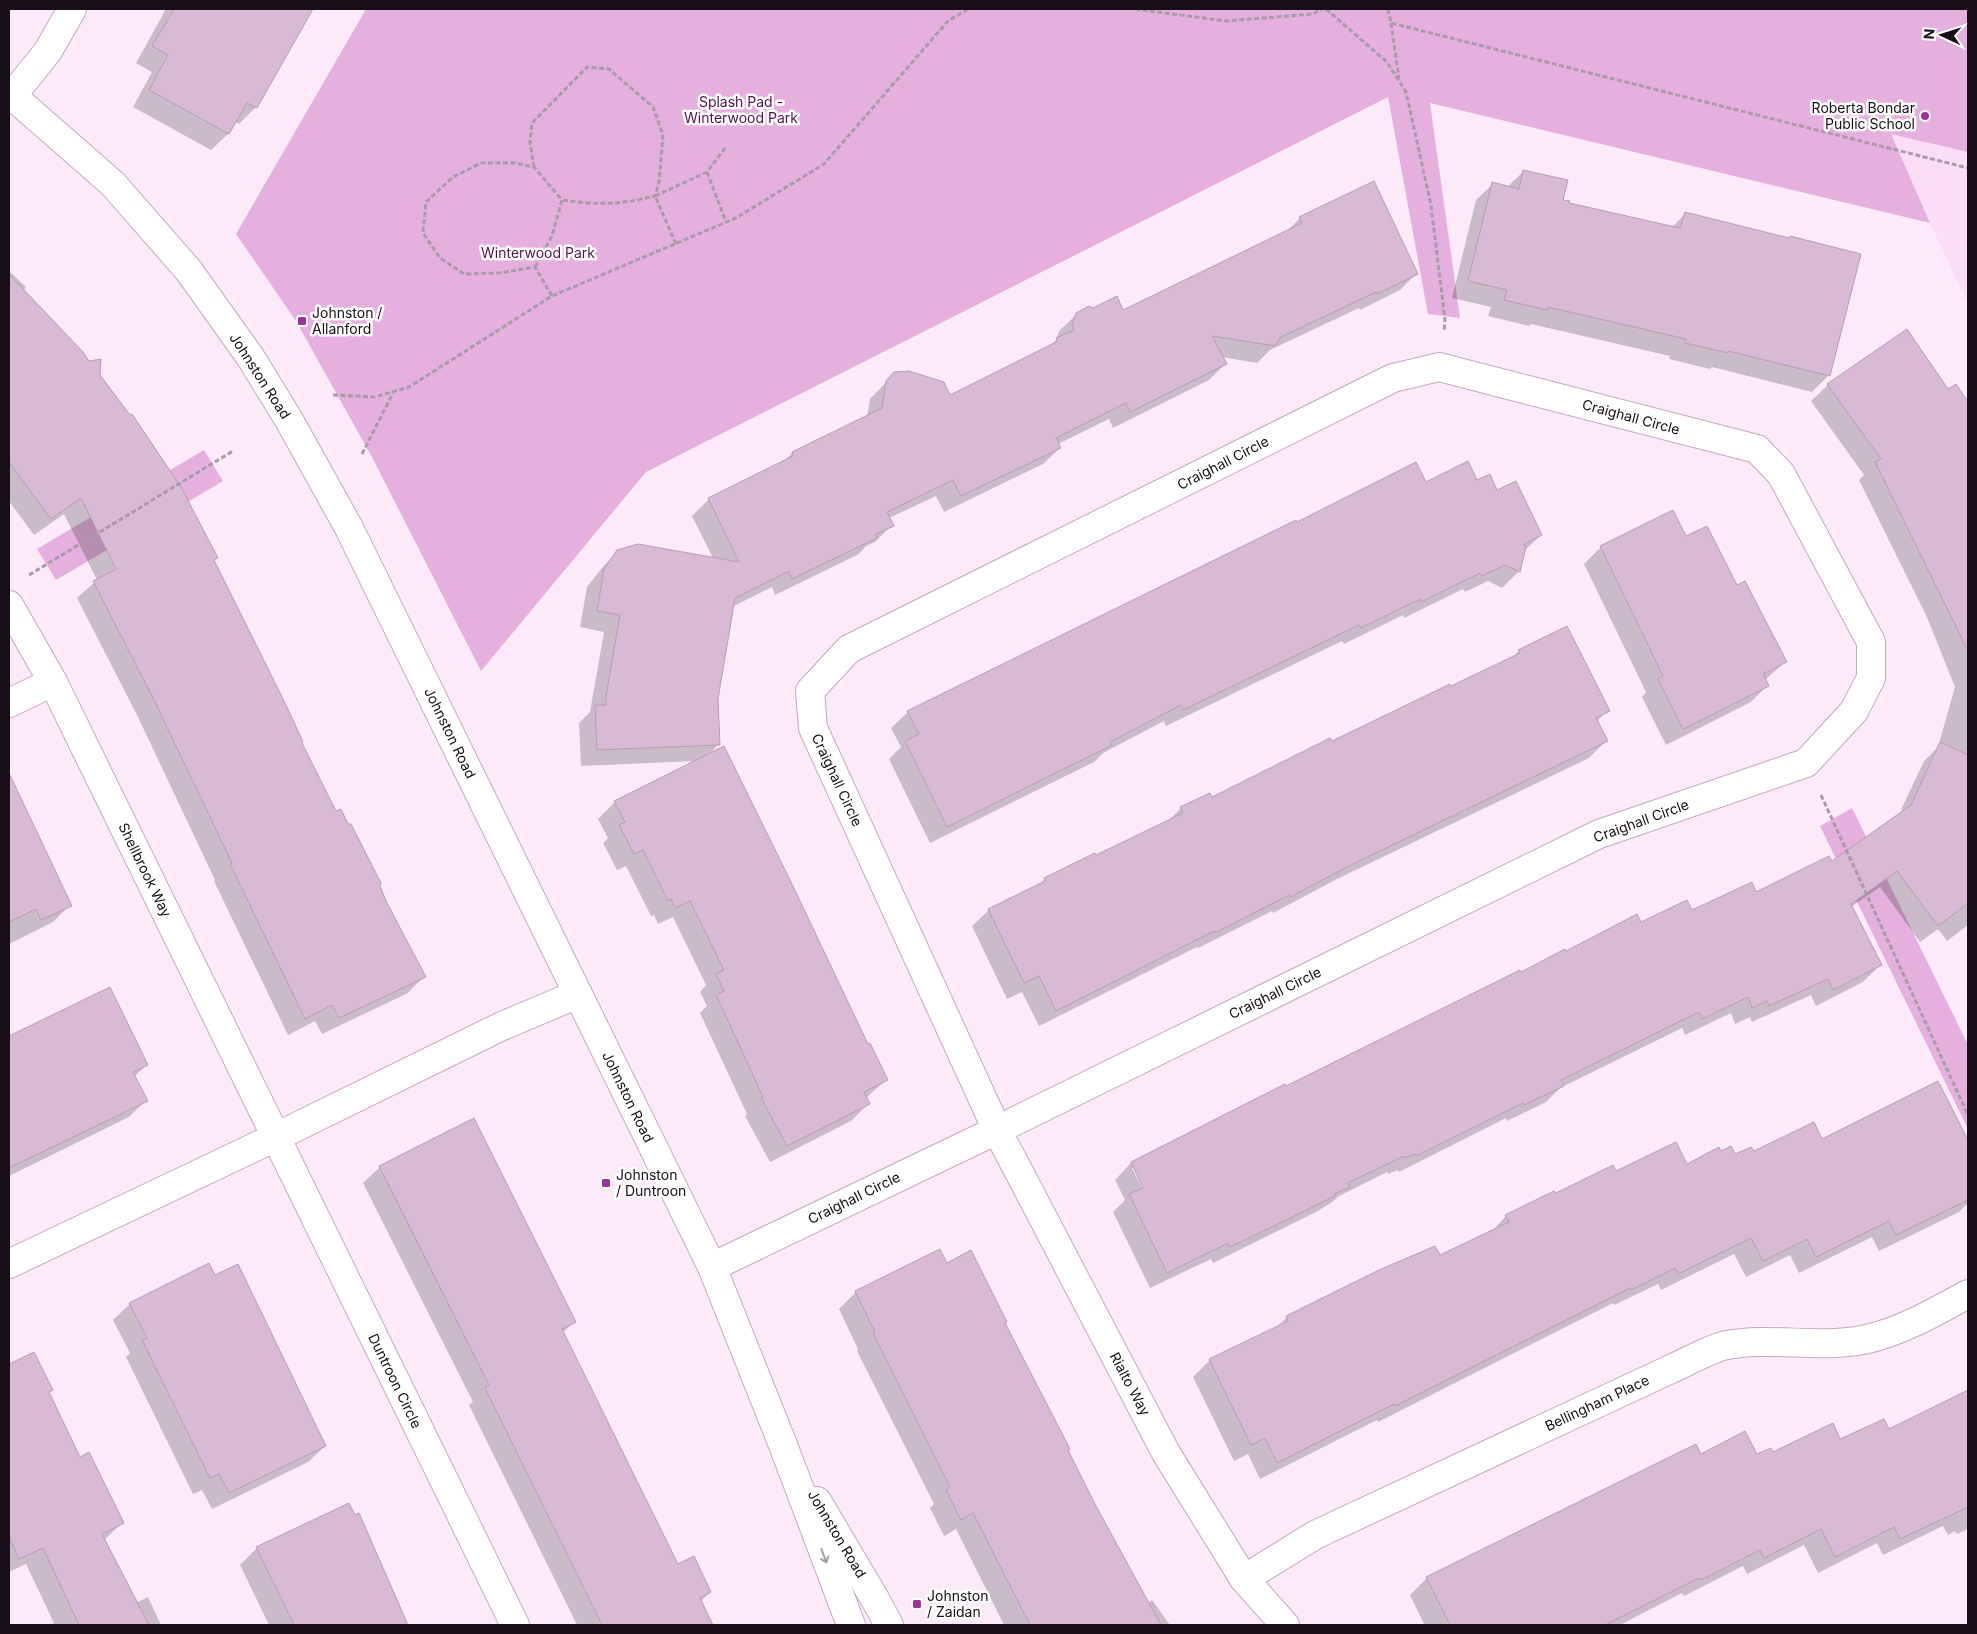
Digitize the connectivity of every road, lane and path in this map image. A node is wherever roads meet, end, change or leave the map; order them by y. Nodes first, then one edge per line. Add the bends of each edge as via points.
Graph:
1 (72, 9) edge
2 (968, 9) edge
3 (1135, 9) edge
4 (1322, 9) edge
5 (1326, 9) edge
6 (1388, 9) edge
7 (1391, 23) junction
8 (1399, 81) junction
9 (10, 94) edge
10 (725, 148) dead end
11 (534, 167) junction
12 (1968, 168) edge
13 (707, 172) junction
14 (655, 196) junction
15 (562, 200) junction
16 (726, 222) junction
17 (676, 244) junction
18 (535, 266) junction
19 (552, 296) junction
20 (1439, 367) junction
21 (393, 392) junction
22 (333, 396) dead end
23 (233, 451) dead end
24 (362, 454) dead end
25 (25, 578) dead end
26 (9, 605) edge
27 (53, 682) junction
28 (9, 703) edge
29 (1806, 763) junction
30 (578, 994) junction
31 (1968, 1114) edge
32 (997, 1130) junction
33 (276, 1137) junction
34 (9, 1264) edge
35 (712, 1267) junction
36 (1968, 1294) edge
37 (783, 1445) junction
38 (1244, 1579) junction
39 (514, 1625) edge
40 (851, 1625) edge
41 (889, 1625) edge
42 (1285, 1625) edge

1 - 9 street via 48,51
2 - 16 path via 948,21 824,164
3 - 4 path via 1226,21 1313,14
5 - 8 path via 1387,62
6 - 7 path
7 - 8 path
7 - 12 path
8 - 20 path via 1406,92 1431,204 1445,320
9 - 30 street, Johnston Road via 113,184 189,271 252,358 349,528
10 - 13 path
11 - 14 path via 530,142 532,123 588,68 609,69 653,107 663,135
11 - 15 path
11 - 18 path via 515,163 481,163 453,177 426,202 423,233 440,258 464,274 499,273
13 - 14 path
13 - 16 path
14 - 15 path via 632,202 596,204
14 - 17 path
15 - 18 path via 552,236
16 - 17 path
17 - 19 path
18 - 19 path
19 - 21 path via 409,387
20 - 29 street, Craighall Circle via 1757,449 1781,474 1872,642 1871,678 1854,711
20 - 32 street, Craighall Circle via 1393,378 850,649 810,691 812,728
21 - 22 path via 375,398
21 - 24 path
23 - 25 path
26 - 27 street, Shellbrook Way
27 - 28 street
27 - 33 street, Shellbrook Way
29 - 31 path
29 - 32 street, Craighall Circle via 1599,834
30 - 33 street via 502,1026
30 - 35 street, Johnston Road
32 - 35 street, Craighall Circle
32 - 38 street, Rialto Way via 1166,1453
33 - 34 street
33 - 39 street, Duntroon Circle
35 - 37 street, Johnston Road
36 - 38 street, Bellingham Place via 1874,1338 1821,1344 1782,1341 1726,1345 1315,1535
37 -> 40 street, Johnston Road
37 - 41 street, Johnston Road
38 - 42 street, Rialto Way

